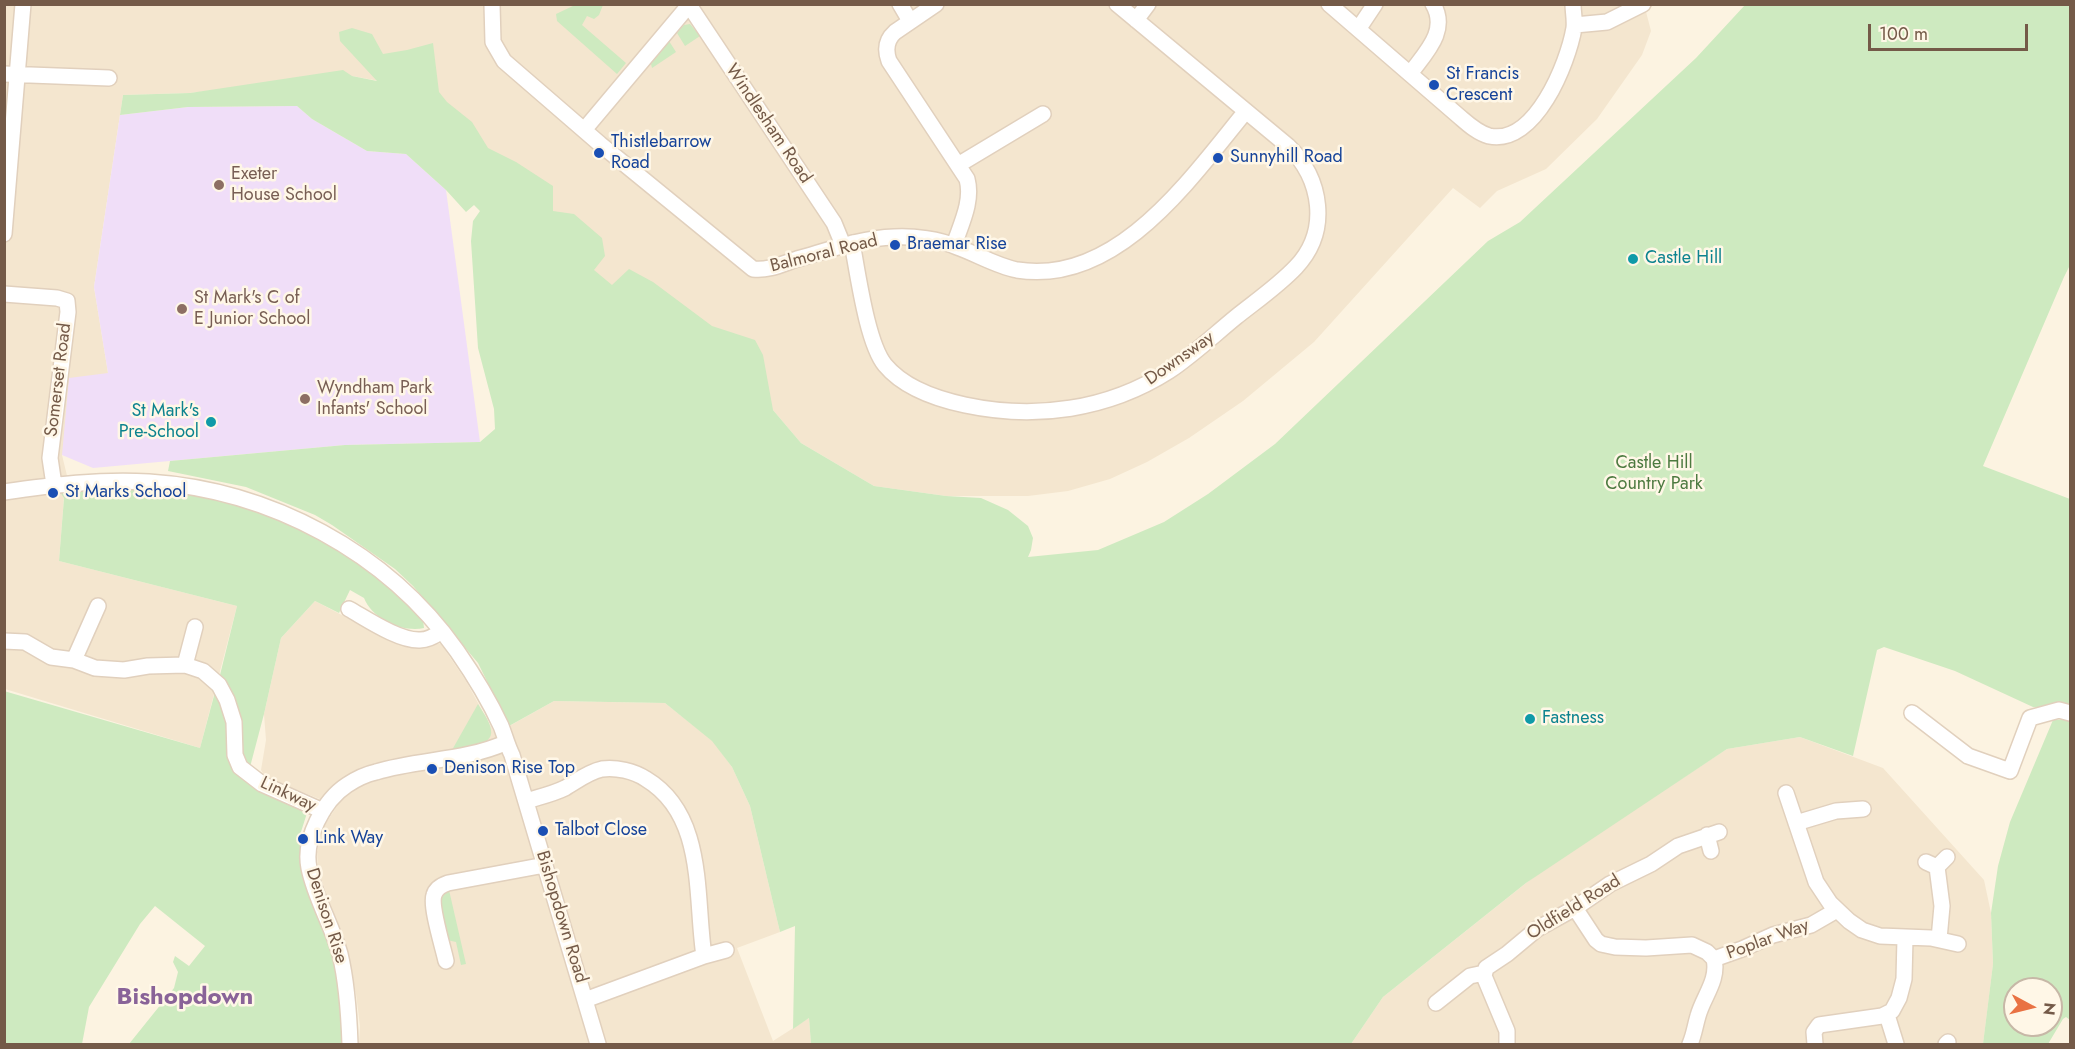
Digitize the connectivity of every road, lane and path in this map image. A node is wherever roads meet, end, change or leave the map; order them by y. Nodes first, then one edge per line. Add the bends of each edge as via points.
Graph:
1 (23, 4) edge
2 (492, 4) edge
3 (900, 4) edge
4 (936, 4) edge
5 (1117, 4) edge
6 (1148, 4) edge
7 (1329, 4) edge
8 (1375, 4) edge
9 (1433, 4) edge
10 (1573, 4) edge
11 (1643, 4) edge
12 (689, 5) edge
13 (1136, 20) junction
14 (910, 21) junction
15 (1575, 25) junction
16 (1359, 28) junction
17 (10, 74) edge
18 (1410, 74) junction
19 (109, 78) dead end
20 (1245, 111) junction
21 (1043, 114) dead end
22 (584, 130) junction
23 (958, 165) junction
24 (4, 234) edge
25 (847, 244) junction
26 (954, 245) junction
27 (4, 294) edge
28 (54, 485) junction
29 (4, 492) edge
30 (98, 606) dead end
31 (349, 609) dead end
32 (195, 627) dead end
33 (442, 631) junction
34 (4, 641) edge
35 (74, 660) junction
36 (185, 665) junction
37 (1912, 713) dead end
38 (2070, 713) edge
39 (506, 743) junction
40 (1786, 793) dead end
41 (526, 801) junction
42 (1863, 809) dead end
43 (323, 811) junction
44 (1796, 823) junction
45 (1711, 851) dead end
46 (1936, 862) dead end
47 (545, 864) junction
48 (1575, 908) junction
49 (1837, 910) junction
50 (1905, 938) junction
51 (1939, 939) junction
52 (1958, 944) dead end
53 (726, 950) dead end
54 (704, 956) junction
55 (1714, 959) junction
56 (446, 961) dead end
57 (1484, 973) junction
58 (585, 1000) junction
59 (1436, 1003) dead end
60 (1887, 1015) junction
61 (350, 1044) edge
62 (598, 1044) edge
63 (1507, 1044) edge
64 (1690, 1044) edge
65 (1815, 1044) edge
66 (1896, 1044) edge

1 - 17 street
2 - 22 street, Balmoral Road via 493,42 499,55
3 - 14 street
4 - 14 street
5 - 13 street
6 - 13 street
7 - 16 street
8 - 16 street
9 - 18 street via 1438,33
10 - 15 street
11 - 15 street via 1607,22
12 - 22 street
12 - 25 street, Windlesham Road
13 - 20 street
14 - 23 street via 890,37 886,53
15 - 18 street via 1560,72 1541,107 1529,122 1511,134 1485,134
16 - 18 street
17 - 19 street
17 - 24 street
20 - 25 street, Downsway via 1296,154 1311,177 1318,217 1309,247 1295,268 1183,360 1140,387 1108,399 1060,411 1007,413 960,404 916,389 886,366 874,345
20 - 26 street, Balmoral Road via 1154,216 1119,244 1083,263 1050,271 1016,270
21 - 23 street
22 - 25 street, Balmoral Road via 749,268 769,268
23 - 26 street via 970,190
25 - 26 street, Balmoral Road via 905,237
27 - 28 street, Somerset Road via 67,301 50,458
28 - 29 street, Bishopdown Road
28 - 33 street, Bishopdown Road via 168,483 213,490 264,506 309,525 375,567
30 - 35 street
31 - 33 street via 412,640 426,639
32 - 36 street
33 - 39 street, Bishopdown Road via 486,698
34 - 35 street, Linkway via 25,642 51,657
35 - 36 street, Linkway via 114,670
36 - 43 street, Linkway via 212,677 224,692 240,767 262,784
37 - 38 street via 1968,756 2010,771 2030,718 2059,710
39 - 41 street, Bishopdown Road
39 - 43 street, Denison Rise via 476,753 377,772 348,784
40 - 44 street
41 - 47 street, Bishopdown Road
41 - 54 street via 609,768 641,776 663,792 679,812 691,841
42 - 44 street via 1836,811
43 - 61 street, Denison Rise via 309,844 309,867 341,958
44 - 49 street via 1813,877
45 - 48 street, Oldfield Road via 1713,833 1678,846
46 - 51 street via 1942,906
47 - 56 street via 441,886 433,897
47 - 58 street, Bishopdown Road
48 - 55 street via 1601,944 1646,948 1692,945
48 - 57 street, Oldfield Road via 1531,932
49 - 50 street via 1862,930
49 - 55 street, Poplar Way via 1811,925 1773,935
50 - 51 street
50 - 60 street via 1902,988
51 - 52 street
53 - 54 street
54 - 58 street
55 - 64 street, Poplar Way via 1712,981
57 - 59 street, Oldfield Road via 1470,976
57 - 63 street via 1507,1031
58 - 62 street, Bishopdown Road
60 - 65 street via 1824,1024 1814,1032
60 - 66 street

